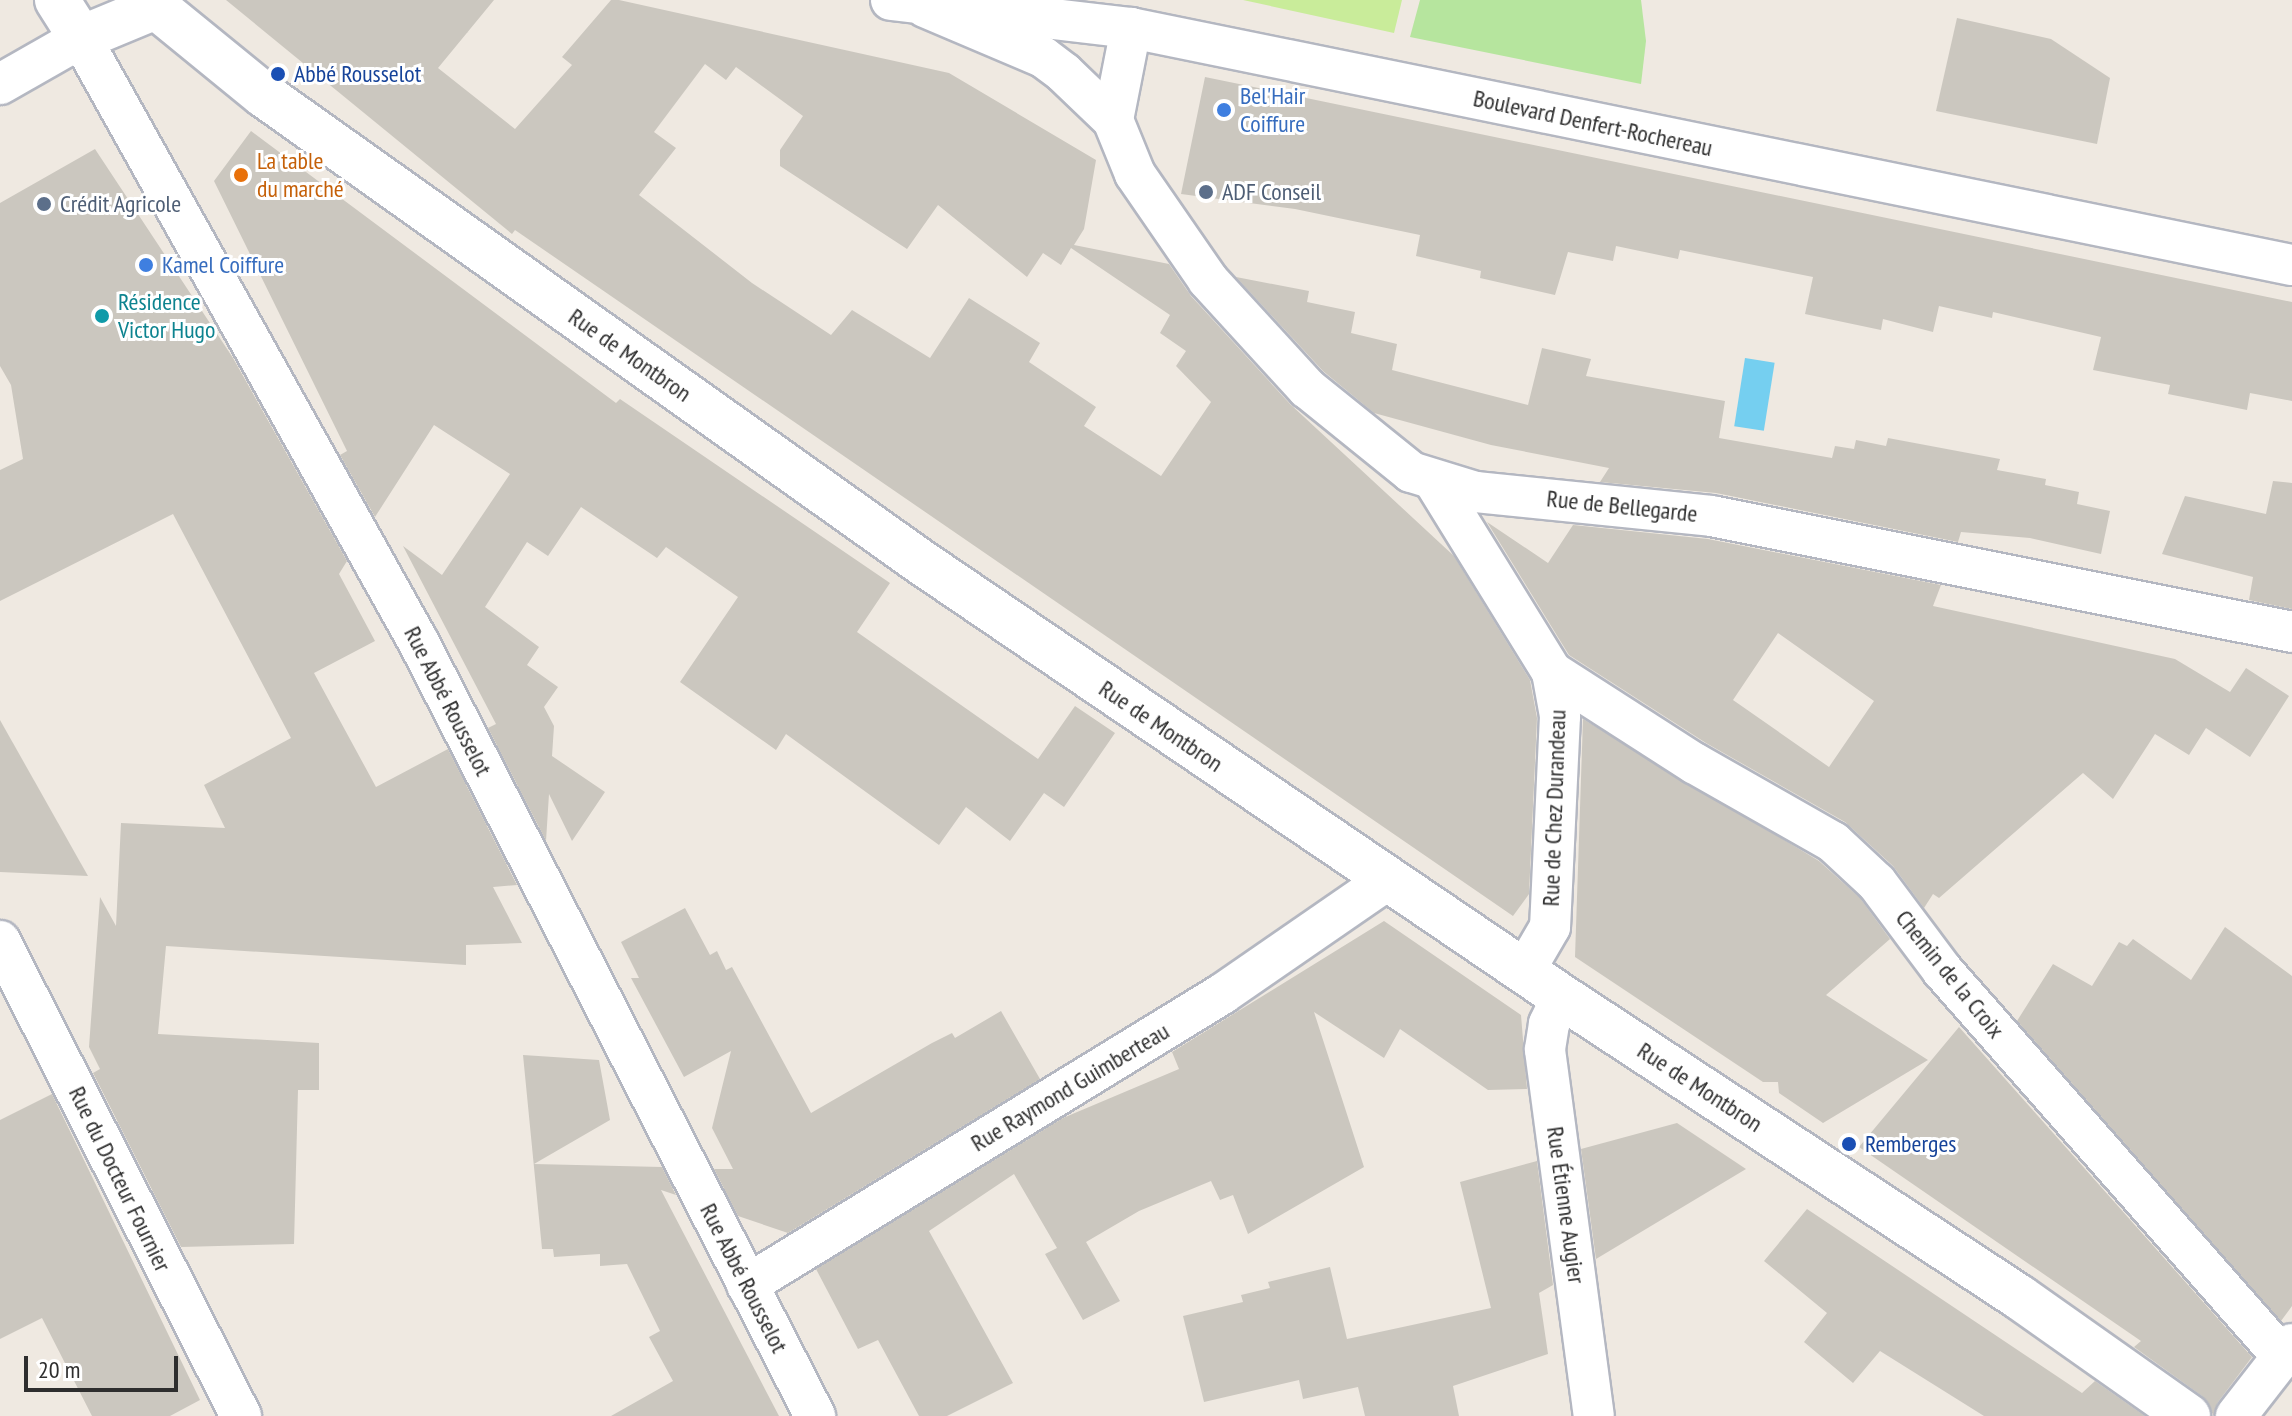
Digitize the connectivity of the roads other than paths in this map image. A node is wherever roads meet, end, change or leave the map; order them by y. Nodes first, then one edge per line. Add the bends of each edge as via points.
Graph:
1 (57, 0) edge
2 (157, 4) edge
3 (908, 4) edge
4 (1131, 28) junction
5 (81, 38) junction
6 (0, 84) edge
7 (1113, 120) junction
8 (2292, 265) edge
9 (1434, 481) junction
10 (2292, 632) edge
11 (1552, 672) junction
12 (1387, 880) junction
13 (0, 941) edge
14 (1525, 970) junction
15 (1562, 997) junction
16 (747, 1285) junction
17 (2287, 1350) edge
18 (241, 1416) edge
19 (815, 1416) edge
20 (1594, 1416) edge
21 (2188, 1416) edge
22 (2236, 1416) edge

1 - 5 main road, Rue Abbé Rousselot
2 - 5 main road, Rue de Montbron
2 - 12 main road, Rue de Montbron via 264,95 905,551
3 - 4 street, Boulevard Denfert-Rochereau
3 - 7 street, Rue de Bellegarde via 1043,57
4 - 7 street
4 - 8 street, Boulevard Denfert-Rochereau
5 - 6 street
5 - 16 street, Rue Abbé Rousselot via 419,643
7 - 9 street, Rue de Bellegarde via 1135,174 1208,280 1307,388 1389,458
9 - 10 street, Rue de Bellegarde via 1476,492 1711,516
9 - 11 street, Rue de Chez Durandeau
11 - 14 street, Rue de Chez Durandeau via 1560,716 1550,927
11 - 17 street, Chemin de la Croix via 1694,763 1833,842 1877,883 1942,970
12 - 14 main road, Rue de Montbron
12 - 16 street, Rue Raymond Guimberteau via 1222,994
13 - 18 street, Rue du Docteur Fournier
14 - 15 main road, Rue de Montbron
15 - 20 street, Rue Étienne Augier via 1549,1024 1545,1050
15 - 21 main road, Rue de Montbron via 2019,1297
16 - 19 street, Rue Abbé Rousselot
17 - 22 street

